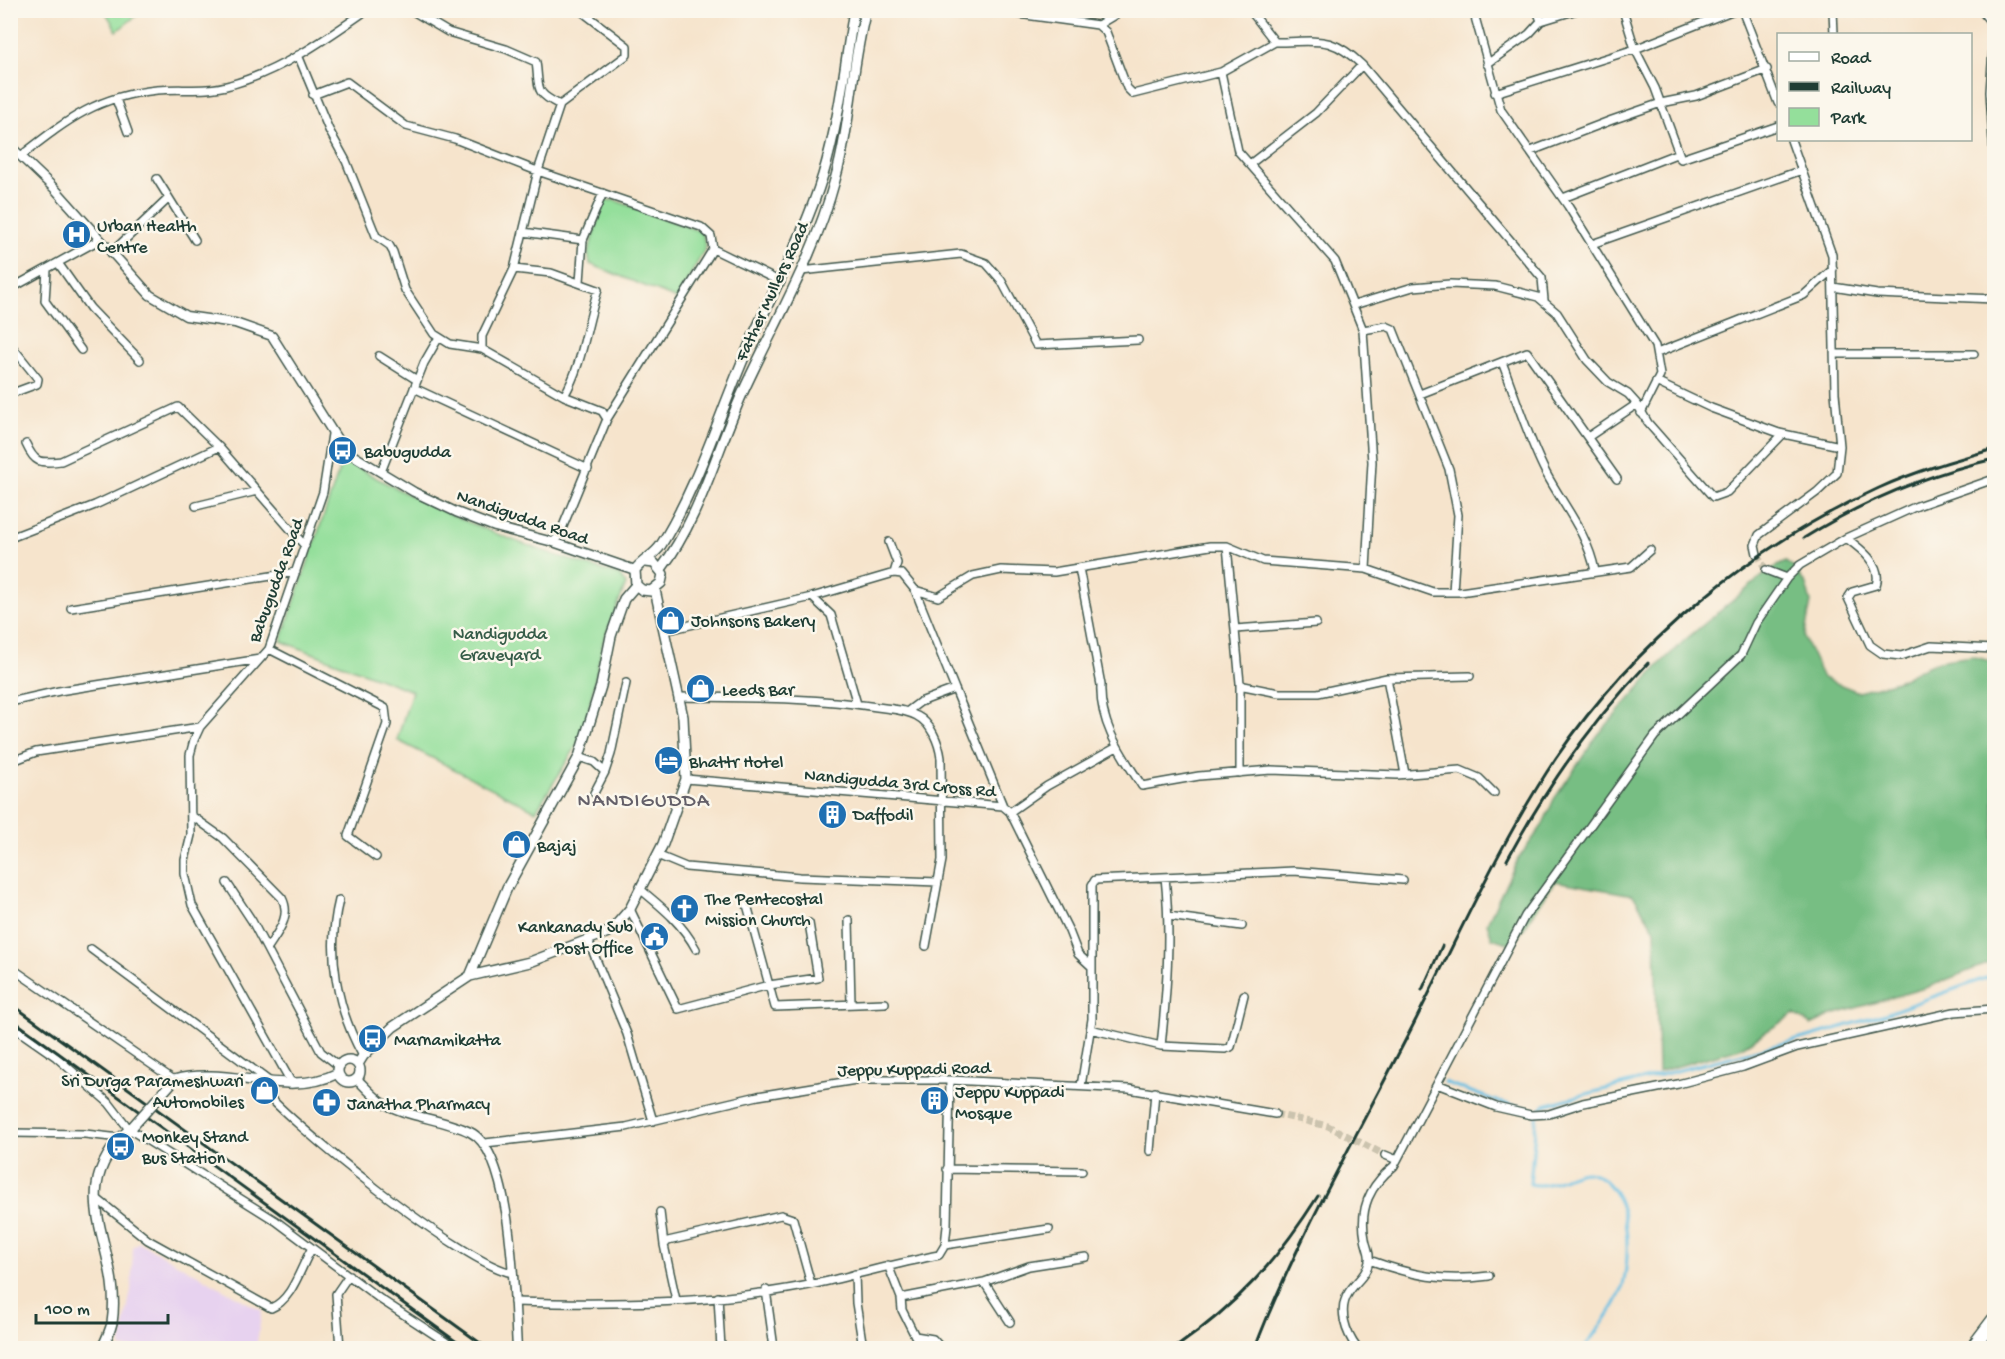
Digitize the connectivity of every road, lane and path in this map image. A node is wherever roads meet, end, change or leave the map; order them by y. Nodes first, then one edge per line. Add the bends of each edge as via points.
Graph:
1 (367, 10) edge
2 (411, 10) edge
3 (580, 10) edge
4 (854, 10) edge
5 (866, 10) edge
6 (989, 10) edge
7 (1123, 10) edge
8 (1250, 10) edge
9 (1473, 10) edge
10 (1537, 10) edge
11 (1577, 10) edge
12 (1623, 10) edge
13 (1734, 10) edge
14 (1742, 10) edge
15 (1833, 10) edge
16 (1981, 10) edge
17 (356, 14) edge
18 (1541, 21) junction
19 (1098, 25) junction
20 (1834, 33) edge
21 (1275, 42) junction
22 (1635, 49) junction
23 (298, 55) junction
24 (1487, 64) junction
25 (1362, 65) junction
26 (1767, 69) junction
27 (1221, 72) junction
28 (1776, 87) edge
29 (1496, 93) junction
30 (313, 94) junction
31 (116, 99) junction
32 (1661, 104) junction
33 (560, 105) junction
34 (1777, 127) edge
35 (128, 132) dead end
36 (1791, 141) edge
37 (10, 146) edge
38 (1531, 151) junction
39 (22, 155) junction
40 (1681, 159) junction
41 (1995, 159) edge
42 (1250, 164) junction
43 (1802, 170) junction
44 (538, 171) junction
45 (157, 179) dead end
46 (603, 193) junction
47 (169, 198) junction
48 (1563, 198) junction
49 (523, 232) junction
50 (99, 240) junction
51 (195, 240) dead end
52 (583, 240) junction
53 (1592, 244) junction
54 (712, 249) junction
55 (111, 254) junction
56 (58, 263) junction
57 (514, 269) junction
58 (1833, 269) junction
59 (46, 270) junction
60 (801, 271) junction
61 (580, 282) junction
62 (781, 282) junction
63 (1833, 287) junction
64 (10, 289) edge
65 (1995, 298) edge
66 (1544, 300) junction
67 (1354, 305) junction
68 (1363, 330) junction
69 (440, 337) junction
70 (1138, 340) dead end
71 (10, 344) edge
72 (482, 349) junction
73 (81, 350) dead end
74 (1657, 353) junction
75 (1836, 354) junction
76 (1974, 354) dead end
77 (379, 356) dead end
78 (140, 360) dead end
79 (1502, 362) junction
80 (417, 380) junction
81 (1656, 382) junction
82 (414, 388) junction
83 (10, 394) edge
84 (1420, 394) junction
85 (564, 396) junction
86 (1637, 404) junction
87 (1641, 413) junction
88 (607, 419) junction
89 (332, 434) junction
90 (1783, 434) junction
91 (1588, 437) junction
92 (26, 444) dead end
93 (1840, 446) junction
94 (219, 447) junction
95 (588, 469) junction
96 (381, 472) junction
97 (1617, 478) dead end
98 (1995, 479) edge
99 (257, 491) junction
100 (196, 506) dead end
101 (10, 538) edge
102 (1846, 538) junction
103 (554, 542) junction
104 (889, 542) dead end
105 (305, 546) junction
106 (1227, 546) junction
107 (1650, 550) dead end
108 (1757, 554) dead end
109 (646, 562) junction
110 (1079, 568) junction
111 (1366, 568) junction
112 (661, 569) junction
113 (635, 570) junction
114 (1766, 570) tunnel mouth
115 (1595, 571) junction
116 (296, 572) junction
117 (894, 573) junction
118 (1787, 578) junction
119 (636, 585) junction
120 (655, 590) junction
121 (915, 590) junction
122 (1453, 592) junction
123 (812, 597) junction
124 (71, 608) dead end
125 (1316, 623) dead end
126 (1235, 630) junction
127 (664, 631) junction
128 (269, 649) junction
129 (1995, 649) edge
130 (260, 659) junction
131 (1470, 676) dead end
132 (1387, 678) junction
133 (626, 683) dead end
134 (1239, 683) junction
135 (955, 689) junction
136 (679, 697) junction
137 (10, 702) edge
138 (857, 704) junction
139 (908, 711) junction
140 (200, 727) junction
141 (1117, 747) junction
142 (579, 757) junction
143 (10, 762) edge
144 (604, 772) junction
145 (1240, 773) junction
146 (1405, 774) junction
147 (686, 779) junction
148 (594, 793) dead end
149 (1494, 793) dead end
150 (941, 800) junction
151 (1006, 809) junction
152 (192, 816) junction
153 (657, 855) junction
154 (376, 857) dead end
155 (1165, 877) junction
156 (1403, 880) dead end
157 (938, 882) junction
158 (227, 883) dead end
159 (640, 889) junction
160 (339, 900) dead end
161 (746, 901) dead end
162 (630, 909) junction
163 (1168, 916) junction
164 (849, 921) dead end
165 (809, 923) dead end
166 (1242, 926) dead end
167 (588, 940) junction
168 (926, 946) dead end
169 (91, 949) dead end
170 (267, 949) junction
171 (696, 949) dead end
172 (1091, 966) junction
173 (10, 967) edge
174 (470, 976) junction
175 (769, 985) junction
176 (1244, 995) dead end
177 (885, 1003) dead end
178 (851, 1004) junction
179 (1995, 1010) edge
180 (10, 1025) edge
181 (1090, 1029) junction
182 (1161, 1046) junction
183 (360, 1060) junction
184 (338, 1069) junction
185 (357, 1079) junction
186 (174, 1080) junction
187 (254, 1080) junction
188 (950, 1080) junction
189 (269, 1081) junction
190 (291, 1082) junction
191 (1437, 1084) junction
192 (1082, 1086) junction
193 (1155, 1092) junction
194 (1275, 1114) tunnel mouth
195 (653, 1121) junction
196 (131, 1128) junction
197 (10, 1133) edge
198 (120, 1138) junction
199 (485, 1143) junction
200 (1150, 1151) dead end
201 (1385, 1155) tunnel mouth
202 (1397, 1160) junction
203 (947, 1169) junction
204 (1082, 1171) dead end
205 (96, 1198) junction
206 (660, 1212) dead end
207 (1049, 1229) dead end
208 (664, 1245) junction
209 (945, 1245) junction
210 (312, 1248) junction
211 (1086, 1257) dead end
212 (1370, 1260) junction
213 (888, 1265) junction
214 (513, 1273) junction
215 (855, 1274) junction
216 (349, 1275) junction
217 (1489, 1276) dead end
218 (984, 1282) junction
219 (811, 1284) junction
220 (766, 1290) junction
221 (718, 1297) junction
222 (901, 1298) junction
223 (676, 1300) junction
224 (514, 1302) junction
225 (1995, 1319) edge
226 (1010, 1322) dead end
227 (102, 1348) edge
228 (340, 1348) edge
229 (455, 1348) edge
230 (517, 1348) edge
231 (721, 1348) edge
232 (774, 1348) edge
233 (863, 1348) edge
234 (941, 1348) edge
235 (1356, 1348) edge
236 (1972, 1348) edge

1 - 17 street
2 - 33 street via 448,32 536,62 537,88 543,97
3 - 33 street via 627,46 627,55
4 - 62 main road via 823,175
5 - 60 main road, Father Mullers Road via 835,182
6 - 19 street
7 - 19 street
8 - 21 street
9 - 24 street
10 - 18 street
11 - 18 street
12 - 22 street
13 - 22 street
14 - 26 street
15 - 20 street
16 - 41 street via 1994,35 1990,92
17 - 23 street
18 - 24 street via 1530,34
19 - 27 street via 1106,32 1127,88 1133,94
21 - 25 street via 1322,41 1343,46
21 - 27 street
22 - 29 street
22 - 32 street
23 - 30 street
23 - 31 street via 230,86 154,91
24 - 29 street
25 - 42 street via 1316,113
25 - 66 street via 1542,278
26 - 28 street
26 - 32 street via 1696,96
27 - 42 street via 1238,151
29 - 38 street via 1501,110
30 - 44 street via 347,82 406,126 455,139
30 - 69 street via 346,161 376,237 389,244 405,290 434,334
31 - 35 street
31 - 39 street via 67,120
32 - 38 street
32 - 40 street
33 - 44 street
34 - 40 street
36 - 43 street
37 - 39 street, Nandigudda Road
38 - 48 street
39 - 50 street, Nandigudda Road
40 - 48 street via 1676,154
42 - 67 street via 1335,261
43 - 53 street
43 - 58 street via 1832,255
44 - 46 street
44 - 49 street
45 - 47 street
46 - 52 street
46 - 54 street via 701,227 711,236
47 - 51 street
47 - 55 street
48 - 53 street
49 - 52 street
49 - 57 street
50 - 55 street, Nandigudda Road
50 - 56 street
52 - 61 street
53 - 74 street
54 - 62 street
54 - 88 street
55 - 89 street, Nandigudda Road via 167,307 186,316 235,322 272,336
56 - 59 street
56 - 78 street via 90,308
57 - 61 street via 551,273
57 - 72 street via 482,336
58 - 63 street
58 - 74 street via 1803,295
59 - 64 street
59 - 73 street via 45,301
60 - 70 street via 962,254 986,263 1001,280 1036,345
60 - 112 main road, Father Mullers Road via 742,393 681,539
61 - 85 street via 598,290 576,372
62 - 109 main road via 742,362 674,524
63 - 65 street via 1877,294
63 - 75 street
66 - 67 street via 1495,286 1450,284 1413,288
66 - 86 street via 1587,360
67 - 68 street
68 - 84 street via 1386,326 1393,329
68 - 111 street via 1372,462
69 - 72 street via 450,344
69 - 80 street
71 - 83 street via 38,379 37,384
72 - 85 street
74 - 81 street via 1660,375
75 - 76 street
75 - 93 street
77 - 80 street
79 - 84 street
79 - 91 street via 1527,352
79 - 115 street via 1546,472 1572,515
80 - 82 street
81 - 87 street
81 - 90 street via 1711,408
82 - 95 street
82 - 96 street
84 - 122 street via 1449,469 1458,515
85 - 88 street via 602,411
86 - 87 street
86 - 91 street
87 - 90 street via 1713,497 1727,492
88 - 95 street
89 - 96 street, Nandigudda Road via 344,450
89 - 105 street, Babugudda Road via 323,492
90 - 93 street
91 - 97 street
92 - 94 street via 32,458 42,463 61,461 178,407
93 - 108 street via 1836,473 1759,535
94 - 99 street
94 - 101 street via 95,505
95 - 103 street
96 - 103 street, Nandigudda Road via 456,512
98 - 102 street via 1917,506
99 - 100 street
99 - 105 street
102 - 118 street via 1800,565
102 - 129 street via 1869,557 1878,575 1876,585 1852,592 1848,598 1875,650 1891,656 1931,646
103 - 113 street, Nandigudda Road
104 - 117 street via 897,563
105 - 116 street, Babugudda Road
106 - 110 street via 1185,548
106 - 111 street via 1263,561
106 - 126 street
107 - 115 street via 1631,567
109 - 112 main road
109 - 113 main road
110 - 121 street via 1001,570 973,576 938,597
110 - 141 street via 1101,685 1100,699
111 - 122 street via 1433,592
112 - 120 main road via 661,583
113 - 119 main road
114 - 118 street
115 - 122 street
116 - 124 street
116 - 128 street, Babugudda Road
117 - 121 street via 902,574
117 - 123 street
118 - 191 street via 1756,623 1741,655 1655,736 1538,896 1485,988
119 - 120 main road via 642,590
119 - 142 main road via 624,598 611,636
120 - 127 main road
121 - 135 street
123 - 127 street
123 - 138 street via 831,615
125 - 126 street
126 - 134 street
127 - 136 main road
128 - 130 street, Babugudda Road
128 - 154 street via 385,708 387,724 348,836
130 - 137 street
130 - 140 street, Babugudda Road
131 - 132 street
132 - 134 street via 1318,693 1279,693
132 - 146 street
133 - 144 street
134 - 145 street
135 - 139 street via 920,702
135 - 151 street
136 - 138 street
136 - 147 main road
138 - 139 street
139 - 150 street via 920,717 939,744
140 - 143 street via 36,752
140 - 152 street, Babugudda Road via 190,755
141 - 145 street via 1142,786
141 - 151 street
142 - 144 street via 594,762
142 - 174 main road via 507,888
144 - 148 street
145 - 146 street via 1271,770
146 - 149 street via 1460,770 1479,778
147 - 150 street, Nandigudda 3rd Cross Rd
147 - 153 main road
150 - 151 street, Nandigudda 3rd Cross Rd
150 - 157 street via 942,860
151 - 172 street via 1078,954
152 - 170 street via 223,838 282,898 285,918
152 - 190 street, Babugudda Road via 185,874 192,905
153 - 157 street via 686,867 800,877
153 - 159 main road
155 - 156 street via 1294,871
155 - 163 street
155 - 172 street via 1095,880
157 - 168 street
158 - 170 street
159 - 162 main road
159 - 171 street via 670,913
160 - 183 street via 333,927 333,959 343,1010
161 - 175 street
162 - 167 main road via 611,931
162 - 175 street via 678,1009
163 - 166 street
163 - 182 street
164 - 178 street
165 - 175 street via 818,978
167 - 174 main road via 530,962
167 - 195 street via 627,1034
169 - 189 street
170 - 184 street via 321,1052
172 - 181 street
173 - 186 street
174 - 183 main road via 393,1027
175 - 178 street via 775,1006
176 - 182 street via 1231,1047
177 - 178 street
179 - 191 street via 1914,1019 1797,1047 1743,1067 1678,1084 1542,1115 1496,1107
180 - 196 street via 56,1057 109,1103
181 - 182 street
181 - 192 street
183 - 184 main road via 350,1059
183 - 185 main road
184 - 185 main road via 345,1081
184 - 190 main road via 318,1080
185 - 199 street via 380,1101 439,1119 473,1133
186 - 187 main road via 211,1074
186 - 196 main road, bridge
187 - 189 main road
187 - 214 street via 321,1143 410,1214 494,1268
188 - 192 street, Jeppu Kuppadi Road
188 - 195 street, Jeppu Kuppadi Road via 856,1080 758,1096
188 - 203 street
189 - 190 main road
191 - 202 street
192 - 193 street, Jeppu Kuppadi Road
193 - 194 street, Jeppu Kuppadi Road
193 - 200 street
195 - 199 street, Jeppu Kuppadi Road
196 - 198 main road
196 - 210 street
197 - 198 street
198 - 205 main road via 100,1169
199 - 214 street via 510,1228
201 - 202 street
202 - 212 street via 1370,1191 1365,1207 1364,1232
203 - 204 street
203 - 209 street
205 - 210 street via 148,1240 271,1308 282,1304 290,1293
205 - 227 main road via 113,1296 112,1324
206 - 208 street
207 - 209 street
208 - 219 street via 668,1240 781,1215 793,1219
208 - 223 street
209 - 213 street via 939,1255
210 - 216 street
211 - 218 street via 1029,1266
212 - 217 street via 1441,1280
212 - 235 street via 1343,1305 1349,1337
213 - 215 street
213 - 222 street
214 - 224 street
215 - 219 street
215 - 233 street
216 - 228 street via 336,1294
216 - 229 street
218 - 222 street
218 - 226 street
219 - 220 street
220 - 221 street
220 - 232 street
221 - 223 street
221 - 231 street
222 - 234 street via 902,1310 915,1336 933,1339
223 - 224 street
224 - 230 street
225 - 236 highway

